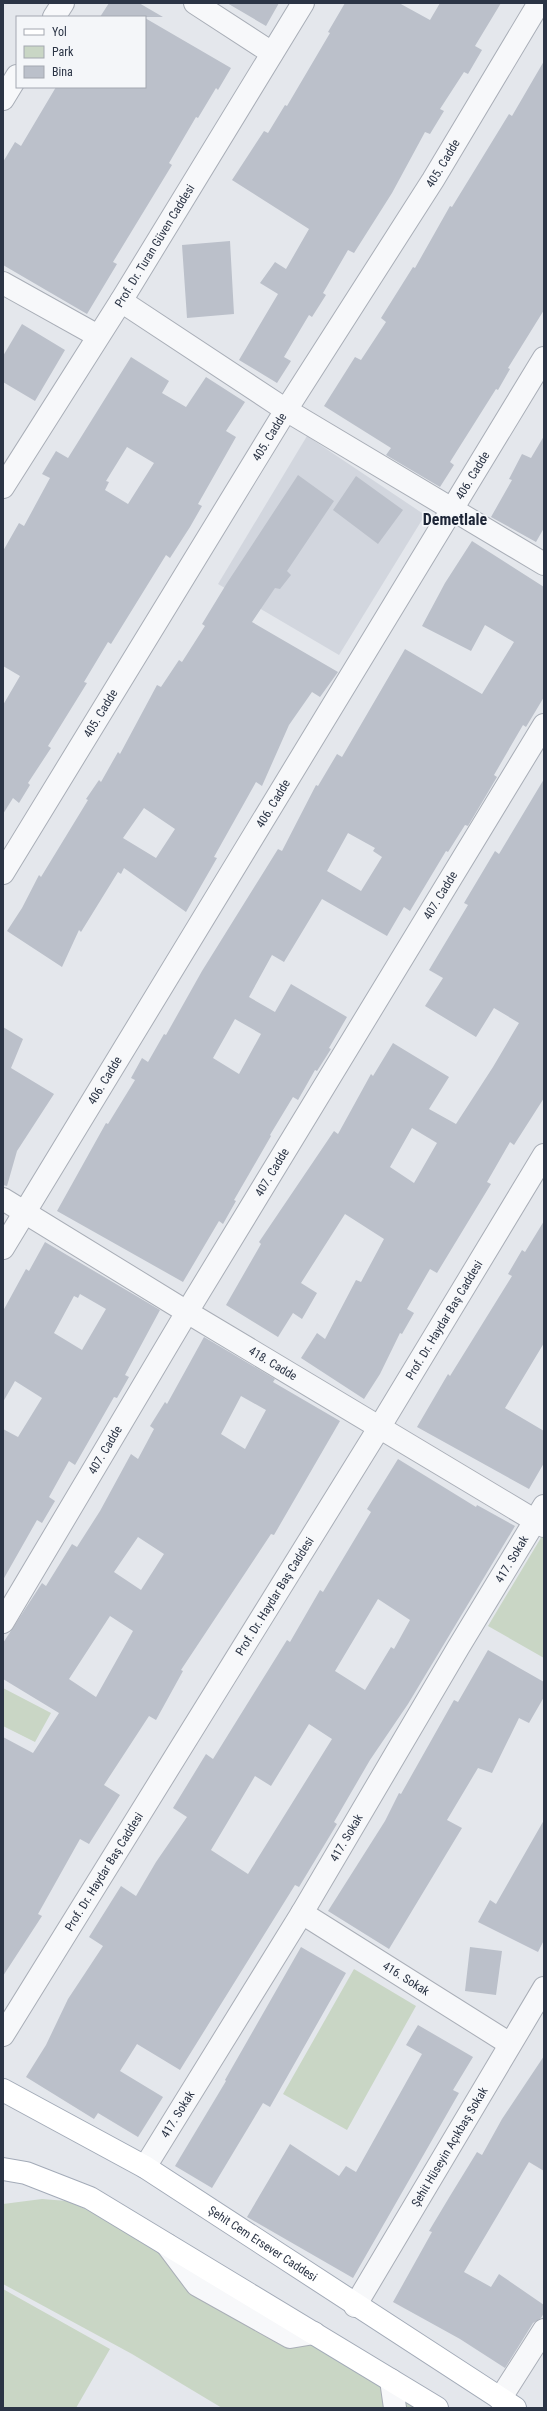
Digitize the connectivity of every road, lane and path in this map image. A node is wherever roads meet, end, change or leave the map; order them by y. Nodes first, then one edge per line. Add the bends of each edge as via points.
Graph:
1 (63, 3) edge
2 (195, 3) edge
3 (303, 3) edge
4 (539, 3) edge
5 (55, 16) edge
6 (272, 53) junction
7 (16, 78) edge
8 (3, 99) edge
9 (3, 283) edge
10 (121, 301) junction
11 (98, 336) junction
12 (544, 358) edge
13 (286, 410) junction
14 (3, 487) edge
15 (453, 508) junction
16 (544, 564) edge
17 (544, 725) edge
18 (3, 873) edge
19 (544, 1155) edge
20 (3, 1199) edge
21 (25, 1212) junction
22 (3, 1248) edge
23 (187, 1312) junction
24 (379, 1428) junction
25 (541, 1518) edge
26 (3, 1622) edge
27 (302, 1914) junction
28 (544, 1988) edge
29 (3, 2035) edge
30 (510, 2044) junction
31 (3, 2090) edge
32 (145, 2167) junction
33 (3, 2169) edge
34 (355, 2306) junction
35 (544, 2330) edge
36 (391, 2380) junction
37 (508, 2404) edge
38 (395, 2408) edge
39 (437, 2408) edge

1 - 5 street
2 - 6 street
3 - 6 street, Prof. Dr. Turan Güven Caddesi
4 - 13 street, 405. Cadde via 433,180
6 - 10 street, Prof. Dr. Turan Güven Caddesi
7 - 8 street
9 - 11 street
10 - 11 street, Prof. Dr. Turan Güven Caddesi
10 - 13 street
11 - 14 street, Prof. Dr. Turan Güven Caddesi
12 - 15 street, 406. Cadde
13 - 15 street
13 - 18 street, 405. Cadde
15 - 16 street
15 - 21 street, 406. Cadde
17 - 23 street, 407. Cadde
19 - 24 street, Prof. Dr. Haydar Baş Caddesi
20 - 21 street, 418. Cadde
21 - 22 street, 406. Cadde
21 - 23 street, 418. Cadde
23 - 24 street, 418. Cadde
23 - 26 street, 407. Cadde
24 - 25 street, 418. Cadde
24 - 29 street, Prof. Dr. Haydar Baş Caddesi
25 - 27 street, 417. Sokak via 458,1648
27 - 30 street, 416. Sokak
27 - 32 street, 417. Sokak
28 - 30 street, Şehit Hüseyin Açıkbaş Sokak
30 - 34 street, Şehit Hüseyin Açıkbaş Sokak
31 - 32 main road, Şehit Cem Ersever Caddesi
32 - 34 main road, Şehit Cem Ersever Caddesi
33 - 36 main road via 26,2173 90,2198
34 - 37 main road, Şehit Cem Ersever Caddesi
35 - 37 street
36 - 38 street
36 - 39 main road

